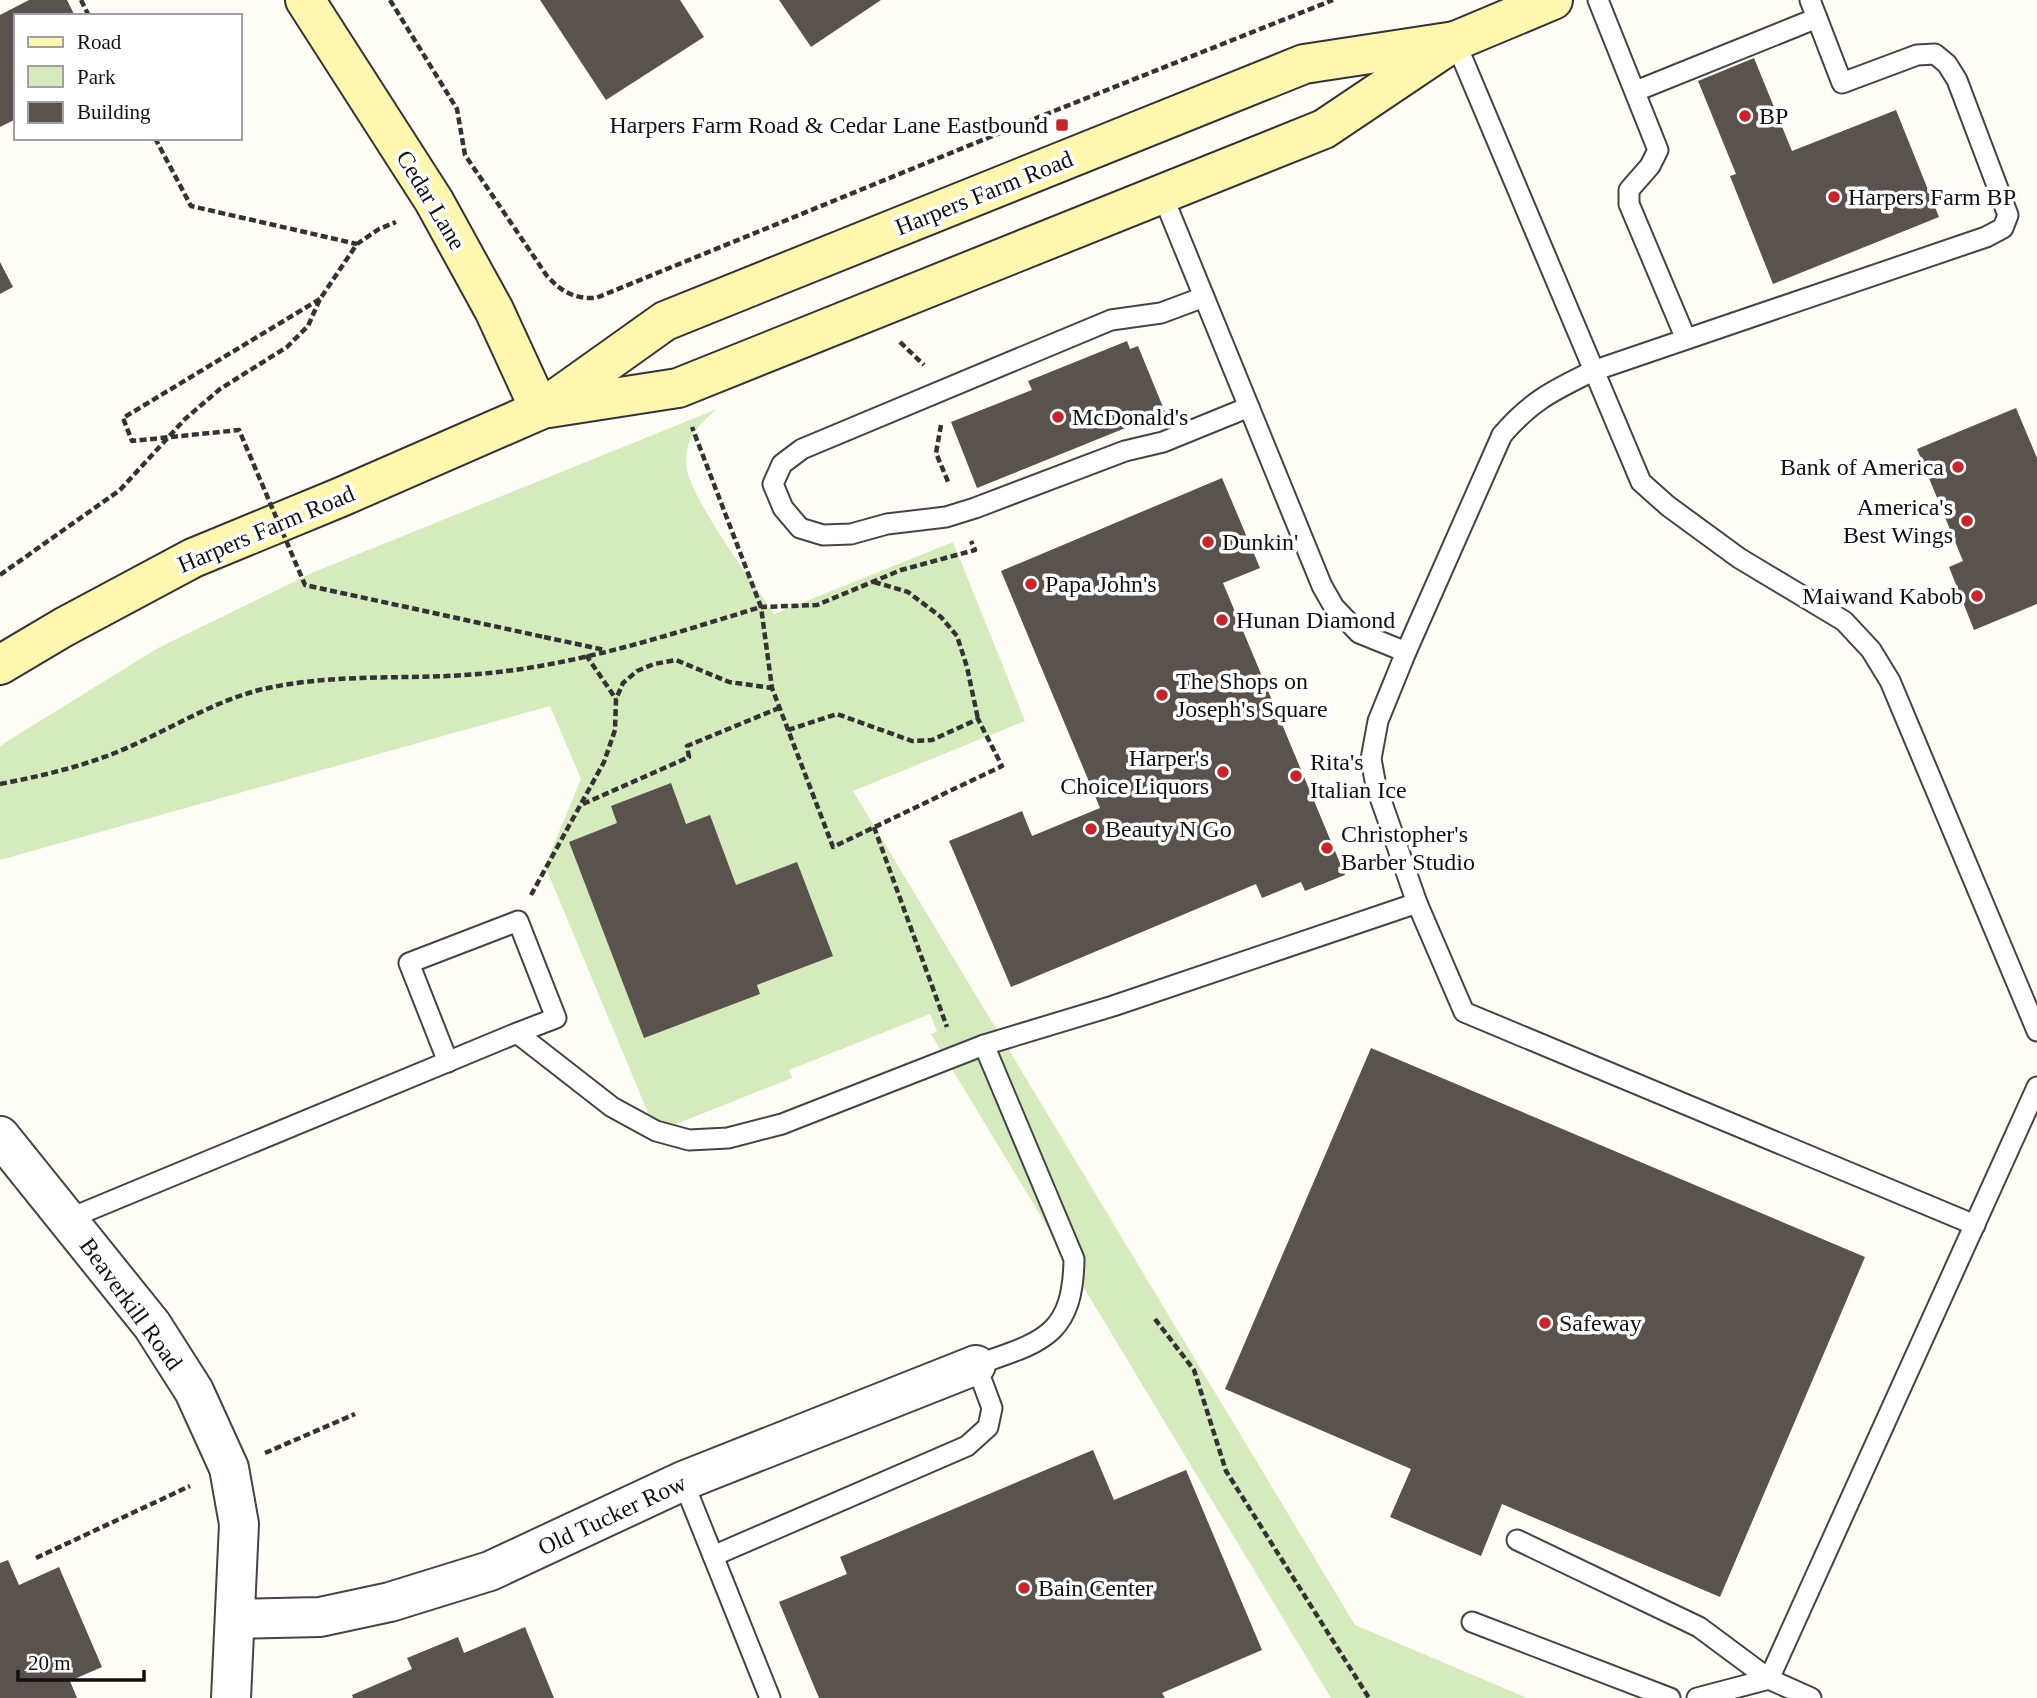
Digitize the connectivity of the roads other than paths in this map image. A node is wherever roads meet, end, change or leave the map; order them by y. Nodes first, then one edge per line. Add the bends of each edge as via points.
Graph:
1 (305, 0) edge
2 (1553, 0) edge
3 (1598, 0) edge
4 (1813, 9) edge
5 (1455, 41) junction
6 (1636, 91) junction
7 (1162, 194) junction
8 (1204, 297) junction
9 (1686, 339) junction
10 (1593, 371) junction
11 (1249, 407) junction
12 (540, 410) junction
13 (1406, 652) junction
14 (0, 665) edge
15 (1417, 904) junction
16 (2037, 1031) edge
17 (517, 1033) junction
18 (984, 1045) junction
19 (448, 1062) junction
20 (2037, 1087) edge
21 (0, 1136) edge
22 (68, 1219) junction
23 (1975, 1224) junction
24 (976, 1365) junction
25 (683, 1481) junction
26 (1517, 1540) dead end
27 (713, 1556) junction
28 (237, 1619) junction
29 (1472, 1622) dead end
30 (1769, 1679) junction
31 (231, 1698) edge
32 (770, 1698) edge
33 (1670, 1698) edge
34 (1696, 1698) edge
35 (1811, 1698) edge

1 - 12 main road, Cedar Lane via 434,201 494,310
2 - 5 main road, Harpers Farm Road
3 - 6 lane
4 - 6 lane
4 - 9 lane via 1842,83 1917,55 1935,54 1947,64 2008,215 2003,228
5 - 7 main road, Harpers Farm Road via 1324,129
5 - 10 lane
5 - 12 main road, Harpers Farm Road via 1304,64 665,321
6 - 9 lane via 1658,150 1629,190 1629,204
7 - 8 lane
7 - 12 main road, Harpers Farm Road via 678,388
8 - 11 lane
8 - 11 lane via 1161,313 1111,320 802,449 782,464 773,484 783,508 800,528 823,535 851,534 887,524 946,517 1125,451 1163,442
9 - 10 lane
10 - 13 lane via 1545,394 1502,435
10 - 16 lane via 1641,482 1740,558 1844,621 1871,650 1890,681
11 - 13 lane via 1334,607 1359,633
12 - 14 main road, Harpers Farm Road via 194,558
13 - 15 lane via 1378,721 1371,759
15 - 18 lane
15 - 23 lane via 1464,1012
17 - 18 lane via 612,1107 656,1130 689,1140 728,1138 782,1124
17 - 19 lane
17 - 19 lane via 556,1018 518,921 410,963
18 - 24 lane via 1074,1259 1067,1309 1053,1330 1029,1346
19 - 22 lane
20 - 23 lane
21 - 22 street, Beaverkill Road
22 - 28 street, Beaverkill Road via 152,1325 194,1391 229,1468 239,1524
23 - 30 lane
24 - 25 street, Old Tucker Row
24 - 27 lane via 992,1408 988,1427 967,1446
25 - 27 lane
25 - 28 street, Old Tucker Row via 490,1571 452,1583 320,1617
26 - 30 lane via 1699,1627
27 - 32 lane
28 - 31 street, Beaverkill Road
29 - 33 lane
30 - 34 lane
30 - 35 lane

